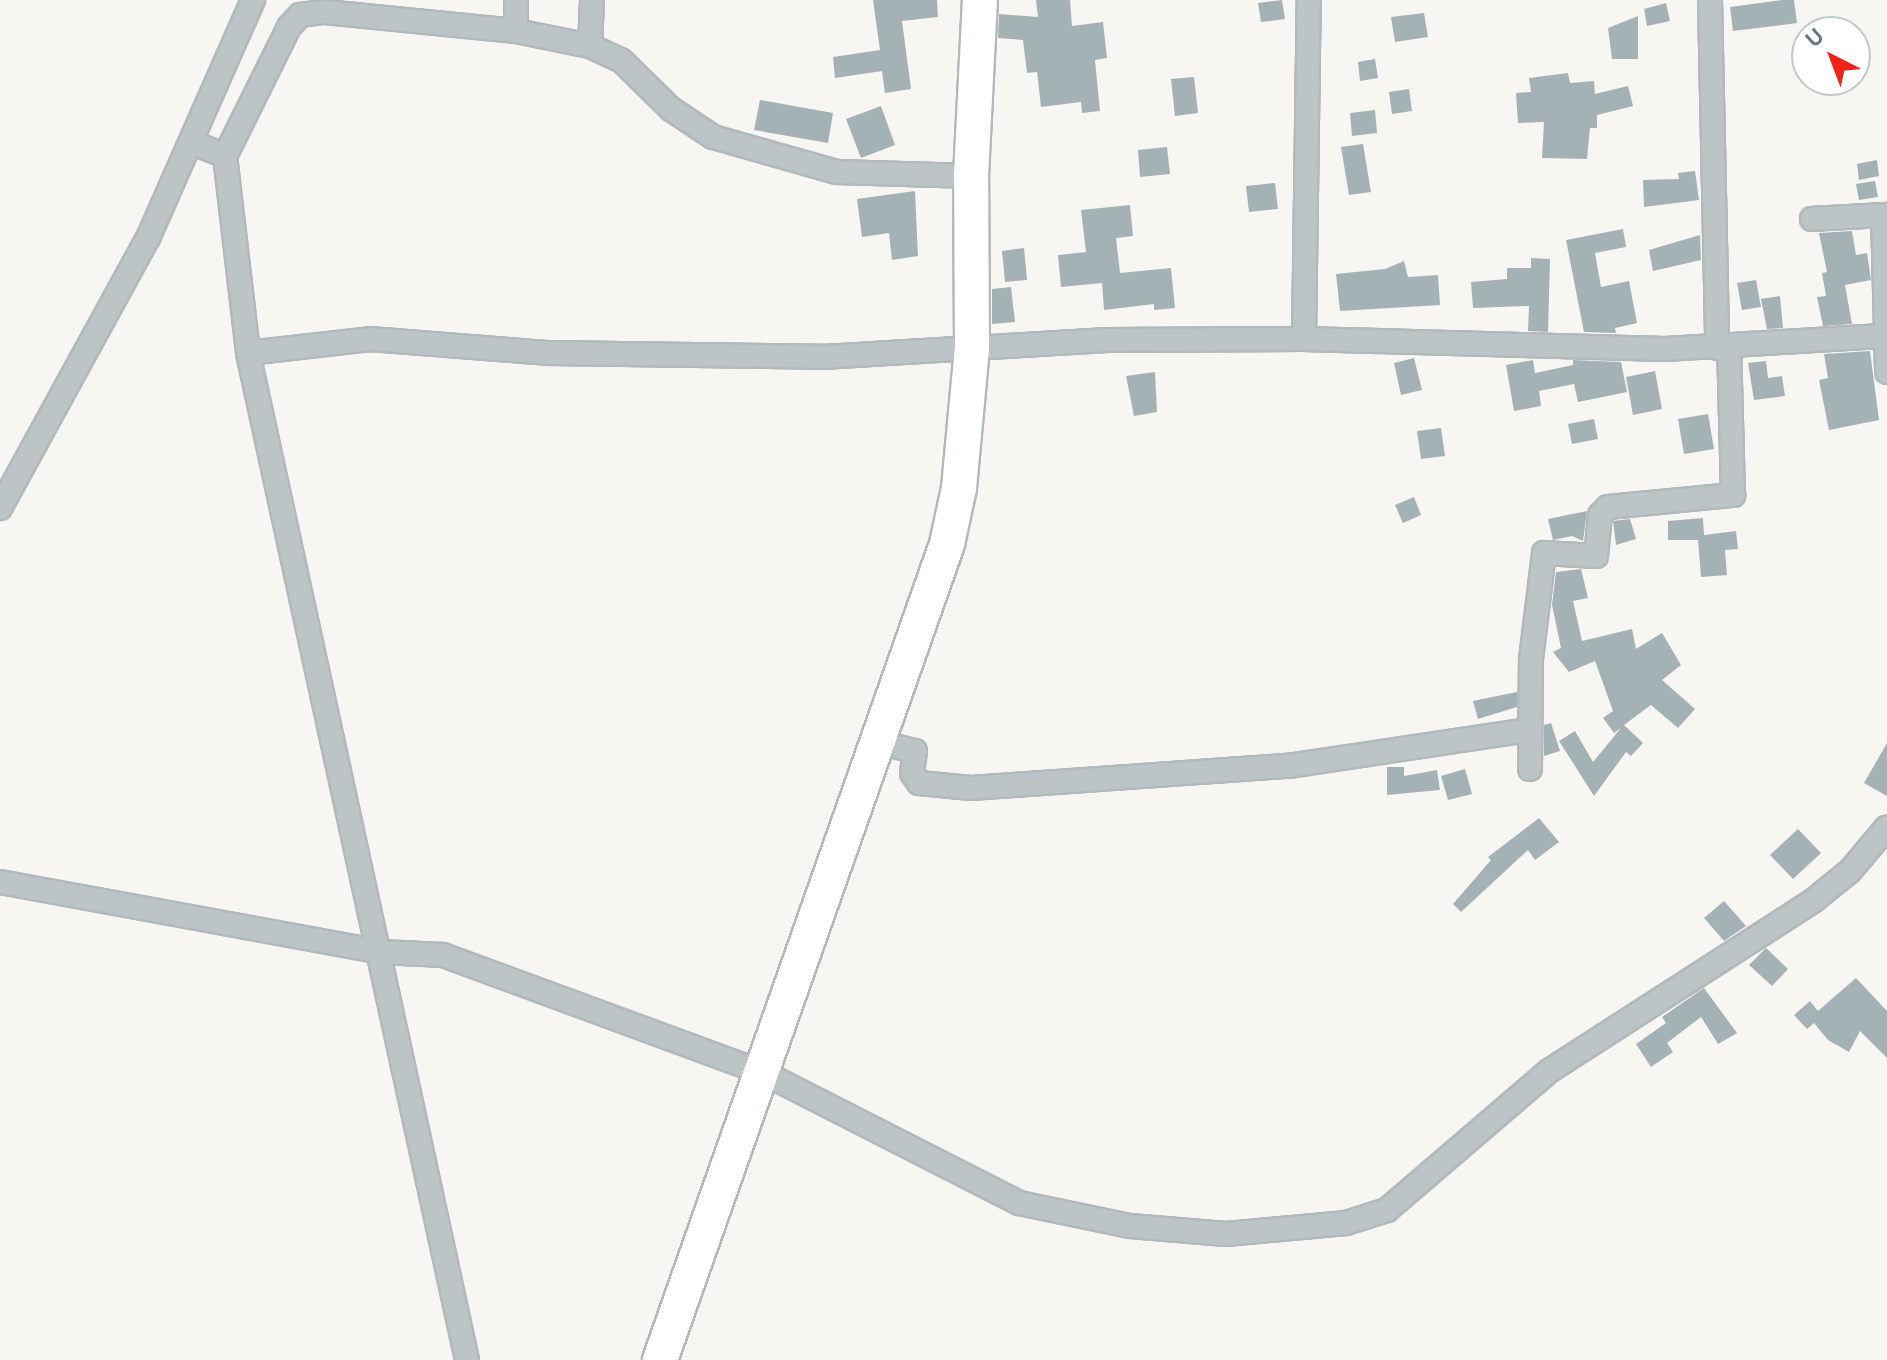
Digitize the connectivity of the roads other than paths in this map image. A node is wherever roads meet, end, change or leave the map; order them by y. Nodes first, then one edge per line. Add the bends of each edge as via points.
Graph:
1 (253, 0) edge
2 (516, 0) edge
3 (592, 0) edge
4 (980, 0) edge
5 (1309, 0) edge
6 (1710, 0) edge
7 (516, 31) junction
8 (590, 46) junction
9 (191, 142) junction
10 (225, 156) junction
11 (971, 176) junction
12 (1885, 215) edge
13 (1812, 219) dead end
14 (1886, 336) edge
15 (1304, 339) junction
16 (1723, 347) junction
17 (972, 348) junction
18 (248, 353) junction
19 (1887, 372) edge
20 (0, 508) edge
21 (1529, 730) junction
22 (878, 742) junction
23 (1530, 769) dead end
24 (1887, 827) edge
25 (0, 882) edge
26 (382, 952) junction
27 (764, 1073) junction
28 (467, 1360) edge
29 (660, 1360) edge

1 - 9 street
2 - 7 street
3 - 8 street
4 - 11 main road
5 - 15 street
6 - 16 street
7 - 8 street
7 - 10 street via 372,14 300,15 289,27
8 - 11 street via 622,61 671,109 713,137 837,172
9 - 10 street
9 - 20 street via 148,238
10 - 18 street
11 - 17 main road
12 - 13 street
12 - 14 street
14 - 16 street
14 - 19 street
15 - 16 street
15 - 17 street
16 - 21 street via 1735,493 1726,499 1608,507 1600,515 1596,556 1544,553 1531,659
17 - 18 street via 822,357 655,355 370,339
17 - 22 main road via 959,488 947,544
18 - 26 street
21 - 22 street via 1288,766 971,788 919,783 912,773 915,751
21 - 23 street
22 - 27 main road
24 - 27 street via 1850,871 1814,900 1549,1071 1387,1210 1346,1223 1226,1234 1130,1226 1019,1203
25 - 26 street
26 - 27 street via 443,955
26 - 28 street via 422,1168
27 - 29 main road

